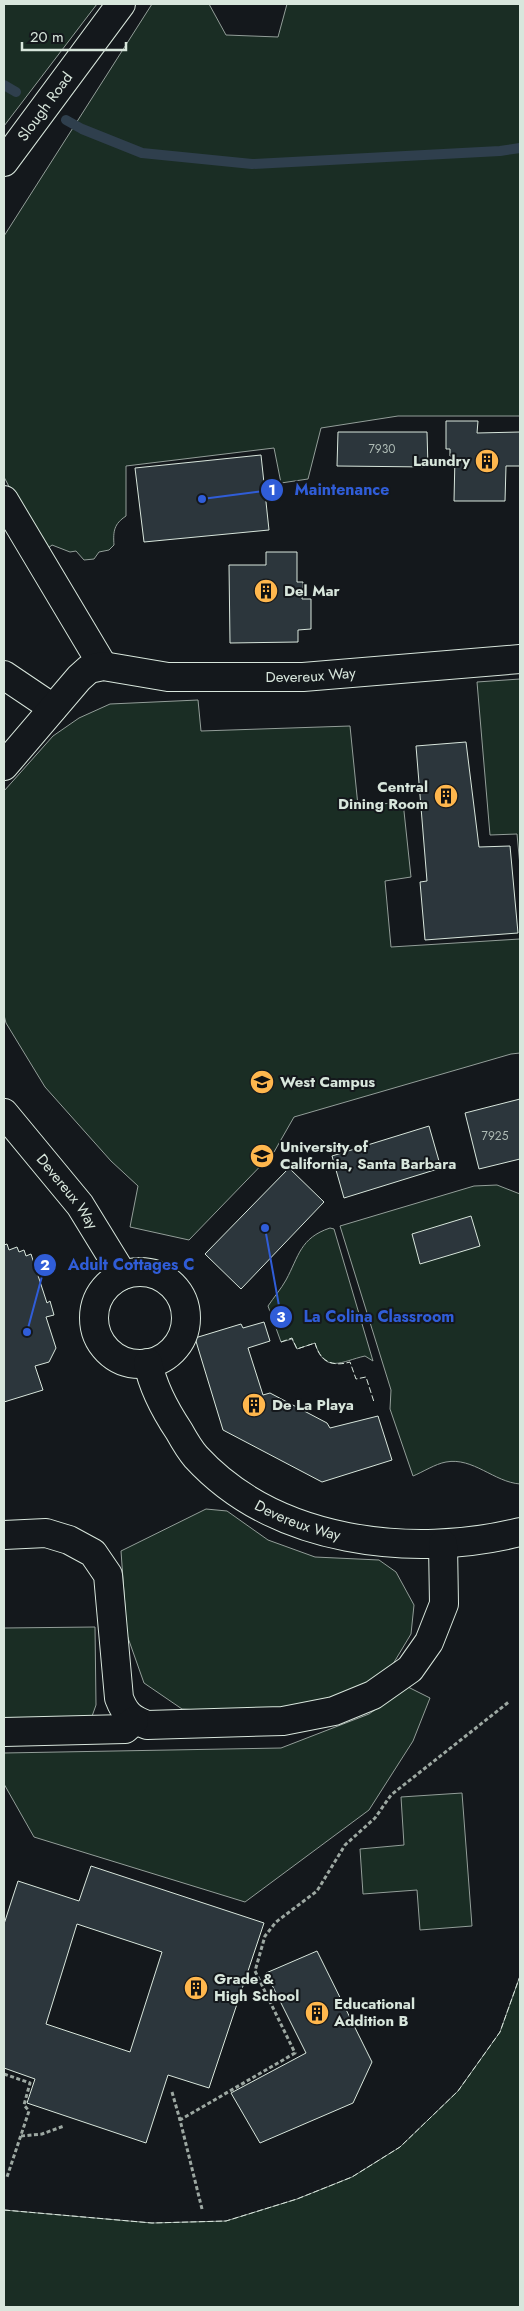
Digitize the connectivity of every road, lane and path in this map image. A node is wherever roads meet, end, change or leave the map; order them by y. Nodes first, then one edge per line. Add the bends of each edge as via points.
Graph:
1 (121, 4) edge
2 (4, 162) edge
3 (4, 500) edge
4 (520, 658) edge
5 (103, 666) junction
6 (4, 675) edge
7 (53, 708) junction
8 (4, 766) edge
9 (4, 1113) edge
10 (123, 1276) junction
11 (148, 1363) junction
12 (520, 1532) edge
13 (4, 1535) edge
14 (443, 1544) junction
15 (510, 1701) dead end
16 (134, 1720) junction
17 (4, 1732) edge
18 (4, 2074) edge
19 (172, 2092) dead end
20 (180, 2120) junction
21 (64, 2126) dead end
22 (21, 2136) junction
23 (7, 2177) dead end
24 (202, 2209) dead end

1 - 2 street, Slough Road
3 - 5 street
4 - 5 street, Devereux Way via 294,677 168,677
5 - 7 street via 89,670
6 - 7 street
7 - 8 street
9 - 10 street, Devereux Way via 80,1205
10 - 11 street via 110,1283 95,1309 99,1337 107,1350 119,1359
10 - 11 street via 138,1272 167,1280 185,1305 187,1320 175,1348
11 - 14 street, Devereux Way via 152,1383 170,1419 195,1456 239,1494 278,1516 324,1532 378,1541
12 - 14 street, Devereux Way via 494,1539
13 - 16 street via 46,1533 69,1540 93,1553 108,1575 119,1698 124,1713
14 - 16 street via 444,1604 429,1642 410,1669 373,1695 334,1711 283,1721 147,1725
15 - 20 path via 391,1795 375,1818 345,1845 317,1891 276,1922 265,1936 255,1972 295,2053
16 - 17 street via 125,1729
18 - 22 path via 30,2083 24,2105 29,2111
19 - 20 path
20 - 24 path
21 - 22 path via 42,2134
22 - 23 path

